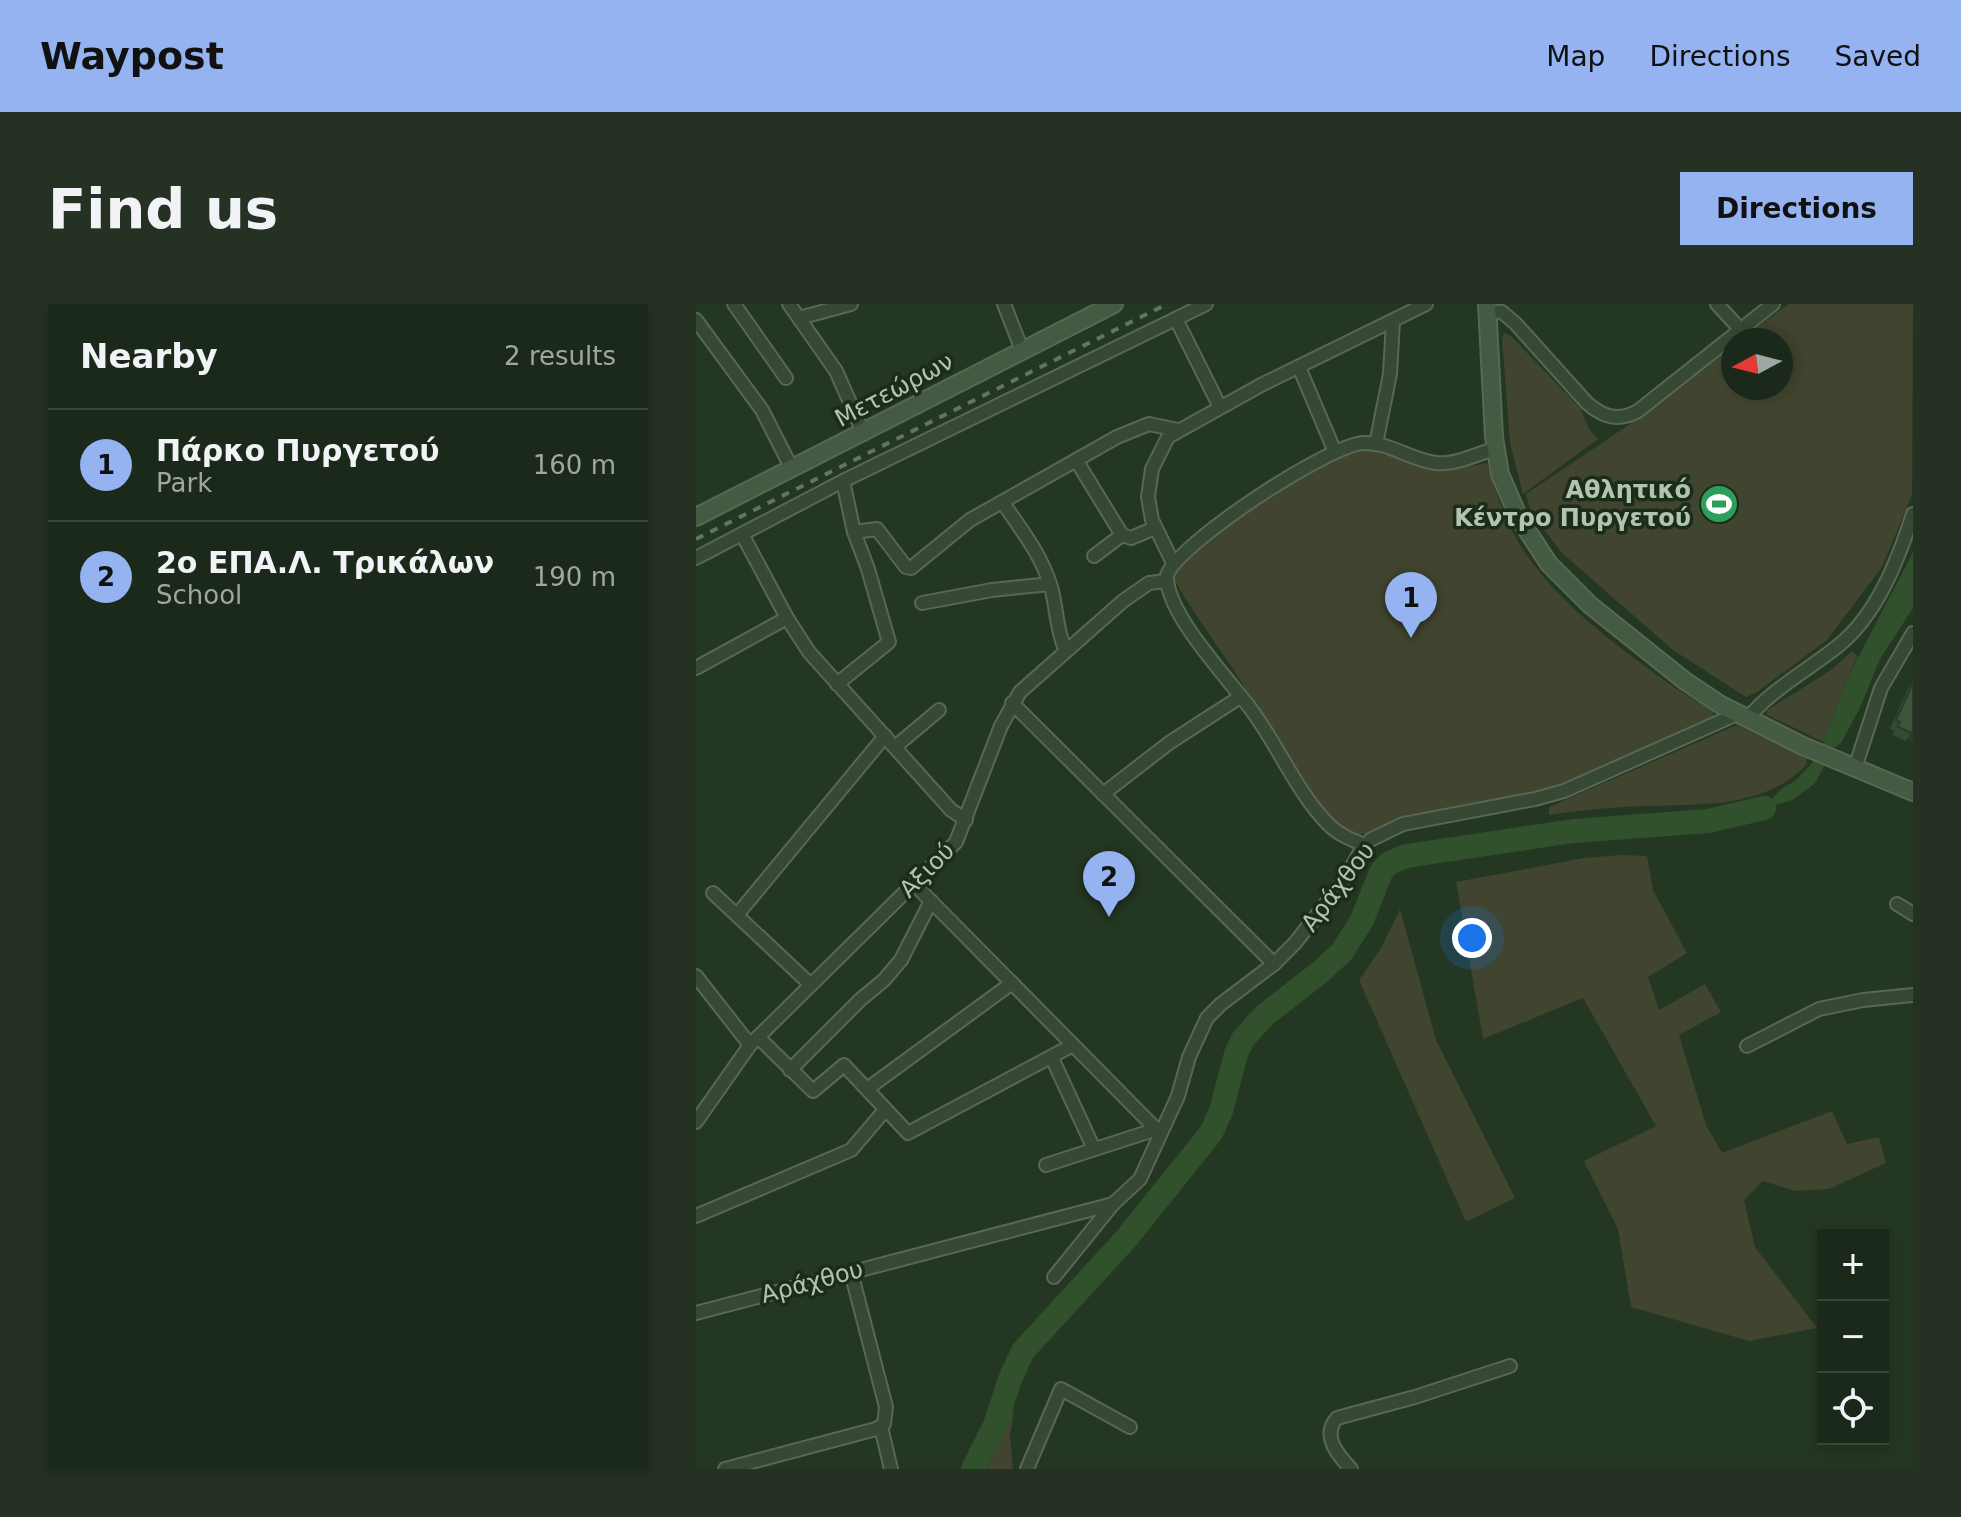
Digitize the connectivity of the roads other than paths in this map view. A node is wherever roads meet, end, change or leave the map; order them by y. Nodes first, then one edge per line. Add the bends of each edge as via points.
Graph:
1 (734, 304) edge
2 (789, 304) edge
3 (851, 304) edge
4 (1004, 304) edge
5 (1114, 304) edge
6 (1206, 304) edge
7 (1426, 304) edge
8 (1717, 304) edge
9 (1773, 304) edge
10 (1487, 308) edge
11 (799, 318) junction
12 (1176, 319) junction
13 (696, 320) edge
14 (1393, 321) junction
15 (1739, 328) edge
16 (1741, 328) edge
17 (1721, 344) edge
18 (1022, 350) junction
19 (1299, 367) junction
20 (786, 378) dead end
21 (1220, 407) junction
22 (1178, 430) junction
23 (864, 434) junction
24 (1376, 444) junction
25 (1496, 448) junction
26 (1335, 452) junction
27 (1076, 460) junction
28 (792, 469) junction
29 (843, 481) junction
30 (1003, 503) junction
31 (1913, 514) edge
32 (696, 517) edge
33 (1155, 528) junction
34 (854, 532) junction
35 (742, 534) junction
36 (1122, 535) junction
37 (1094, 556) dead end
38 (696, 558) edge
39 (1173, 563) junction
40 (1167, 581) junction
41 (1050, 584) junction
42 (922, 603) dead end
43 (787, 618) junction
44 (1913, 633) edge
45 (1065, 649) junction
46 (696, 668) edge
47 (837, 684) junction
48 (1240, 697) junction
49 (1012, 703) junction
50 (939, 710) dead end
51 (1742, 716) junction
52 (885, 736) junction
53 (895, 747) junction
54 (1851, 766) junction
55 (1913, 792) edge
56 (1103, 794) junction
57 (966, 820) junction
58 (1365, 845) junction
59 (914, 884) junction
60 (713, 893) dead end
61 (931, 901) junction
62 (1897, 904) dead end
63 (1913, 914) edge
64 (737, 915) junction
65 (1274, 964) junction
66 (696, 977) edge
67 (1012, 983) junction
68 (811, 985) junction
69 (1913, 997) edge
70 (754, 1041) junction
71 (1073, 1045) junction
72 (1747, 1046) dead end
73 (1052, 1058) junction
74 (790, 1070) junction
75 (867, 1089) junction
76 (885, 1110) junction
77 (696, 1122) edge
78 (1158, 1131) junction
79 (1094, 1149) junction
80 (1046, 1165) dead end
81 (1113, 1204) junction
82 (696, 1216) edge
83 (851, 1272) junction
84 (1054, 1277) dead end
85 (696, 1313) edge
86 (1510, 1366) dead end
87 (881, 1427) junction
88 (1130, 1427) dead end
89 (732, 1468) edge
90 (891, 1469) edge
91 (1027, 1469) edge
92 (1351, 1469) edge

1 - 20 street
2 - 11 street
3 - 11 street
4 - 18 street
5 - 18 street, Μετεώρων
6 - 12 street
7 - 14 street
8 - 15 street
9 - 16 street
10 - 17 street via 1515,323 1587,403 1611,417 1638,411
10 - 25 street
11 - 23 street via 836,371
12 - 21 street
12 - 29 street
13 - 28 street via 762,410
14 - 19 street
14 - 24 street via 1392,366
18 - 23 street, Μετεώρων
19 - 21 street
19 - 26 street
21 - 22 street
22 - 27 street via 1144,425
22 - 33 street via 1159,451 1149,481 1148,506
23 - 28 street, Μετεώρων
24 - 25 street via 1438,463
24 - 26 street
25 - 51 street via 1500,474 1519,518 1559,575 1658,660
26 - 39 street via 1256,499
27 - 30 street
27 - 36 street
28 - 32 street, Μετεώρων
29 - 34 street
29 - 35 street
30 - 34 street via 970,520 911,568 877,529
30 - 41 street
31 - 51 street, Αράχθου via 1891,572 1856,628
33 - 36 street via 1131,538
33 - 39 street
34 - 47 street via 889,642
35 - 38 street
35 - 43 street
36 - 37 street
39 - 40 street
40 - 45 street, Αξιού via 1134,593
40 - 48 street via 1192,631
41 - 42 street
41 - 45 street
43 - 46 street
43 - 47 street
44 - 54 street via 1881,688
45 - 49 street, Αξιού
47 - 52 street
48 - 56 street
48 - 58 street via 1323,818
49 - 56 street
49 - 57 street, Αξιού
50 - 53 street
51 - 54 street
51 - 58 street, Αράχθου via 1564,791 1403,824
52 - 53 street
52 - 64 street
53 - 57 street
54 - 55 street
56 - 65 street
57 - 59 street, Αξιού via 956,842
58 - 65 street, Αράχθου via 1315,919
59 - 61 street
59 - 68 street, Αξιού
60 - 64 street
61 - 67 street
61 - 74 street via 901,960
62 - 63 street
64 - 68 street
65 - 78 street, Αράχθου via 1207,1018 1178,1096
66 - 70 street
67 - 71 street
67 - 75 street
68 - 70 street, Αξιού
69 - 72 street via 1819,1009
70 - 74 street
70 - 77 street, Αξιού
71 - 73 street
71 - 78 street
73 - 76 street via 908,1133
73 - 79 street
74 - 75 street via 813,1091 844,1065
75 - 76 street
76 - 82 street via 851,1150
78 - 79 street
78 - 81 street, Αράχθου via 1140,1179
79 - 80 street
81 - 83 street, Αράχθου
81 - 84 street, Αράχθου
83 - 85 street, Αράχθου
83 - 87 street via 886,1407
86 - 92 street via 1337,1418 1330,1428 1331,1440
87 - 89 street
87 - 90 street
88 - 91 street via 1061,1389

